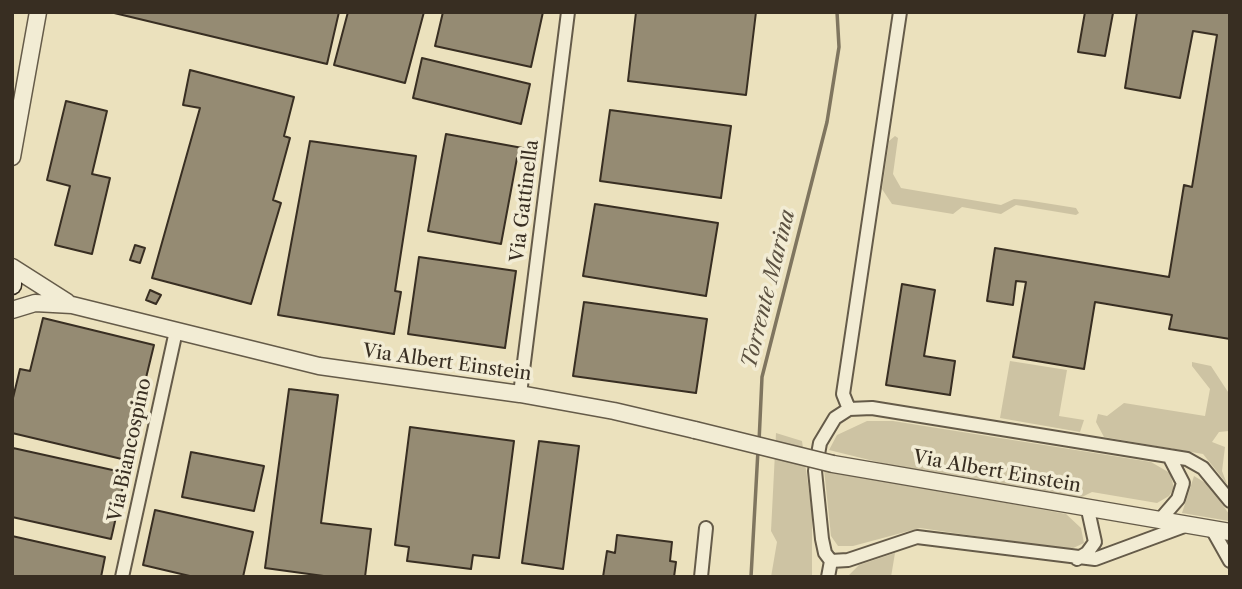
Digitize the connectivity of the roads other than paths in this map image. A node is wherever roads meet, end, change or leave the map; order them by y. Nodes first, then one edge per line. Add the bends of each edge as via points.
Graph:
1 (38, 12) edge
2 (568, 12) edge
3 (900, 12) edge
4 (12, 157) edge
5 (12, 267) edge
6 (72, 306) junction
7 (12, 310) edge
8 (176, 331) junction
9 (520, 394) junction
10 (849, 409) junction
11 (1169, 456) junction
12 (1230, 501) edge
13 (1088, 510) junction
14 (1158, 521) junction
15 (1187, 525) junction
16 (706, 528) dead end
17 (1212, 529) junction
18 (1230, 532) edge
19 (1228, 554) edge
20 (1077, 559) junction
21 (831, 561) junction
22 (122, 577) edge
23 (701, 577) edge
24 (828, 577) edge

1 - 4 street
2 - 9 street, Via Gattinella
3 - 10 street via 843,394
5 - 6 street, Via Albert Einstein
6 - 7 street, Via Albert Einstein via 34,303
6 - 8 street, Via Albert Einstein
8 - 9 street, Via Albert Einstein via 331,368
8 - 22 street, Via Biancospino
9 - 13 street, Via Albert Einstein, bridge via 614,411 832,464
10 - 11 street via 872,408
10 - 21 street via 826,429 815,471 822,539
11 - 12 street via 1203,468
11 - 14 street via 1182,483 1178,499
13 - 14 street, Via Albert Einstein
13 - 20 street, Via Albert Einstein via 1095,542
14 - 15 street, Via Albert Einstein
15 - 17 street, Via Albert Einstein
15 - 20 street via 1102,558
16 - 23 street
17 - 18 street, Via Albert Einstein
17 - 19 street
20 - 21 street via 917,537
21 - 24 street

